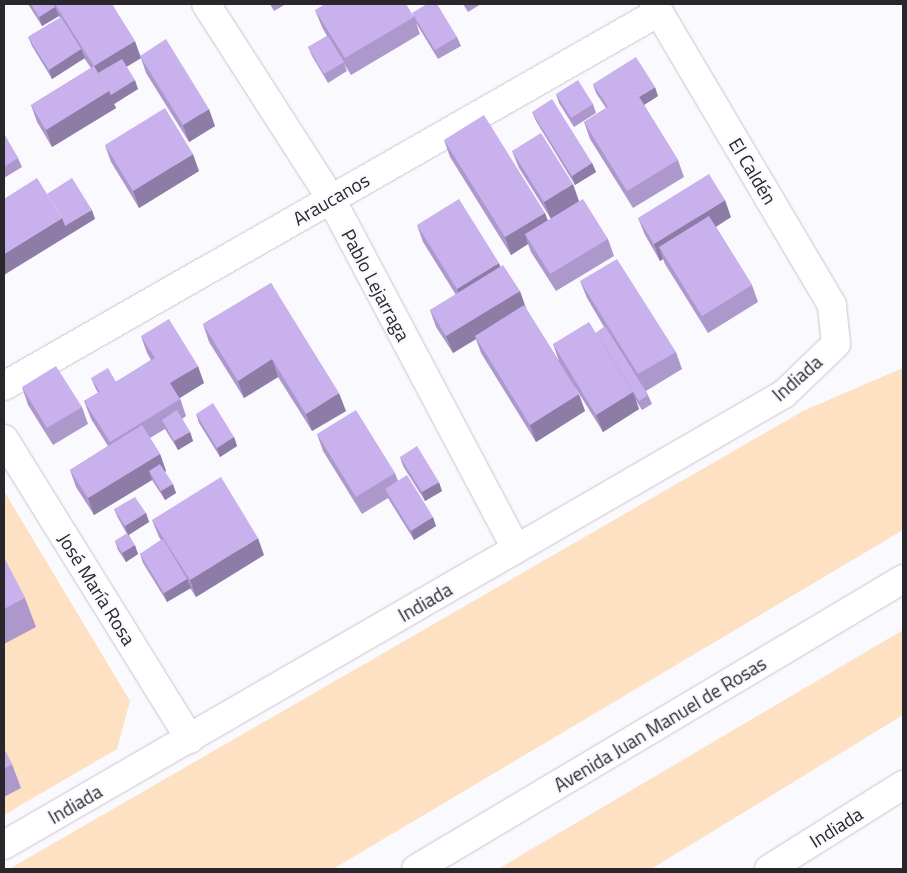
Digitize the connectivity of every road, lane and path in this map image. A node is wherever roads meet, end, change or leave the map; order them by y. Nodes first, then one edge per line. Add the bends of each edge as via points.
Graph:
1 (206, 4) edge
2 (657, 8) edge
3 (331, 199) junction
4 (836, 344) joint
5 (4, 386) edge
6 (4, 439) edge
7 (516, 549) junction
8 (903, 578) edge
9 (190, 738) junction
10 (903, 785) edge
11 (4, 845) edge
12 (416, 869) edge
13 (769, 869) edge

1 - 3 street, Pablo Lejarraga
2 - 3 street, Araucanos
2 - 4 street, El Caldén via 832,305
3 - 5 street, Araucanos
3 - 7 street, Pablo Lejarraga
4 - 7 street, Indiada via 784,394
6 - 9 street, José María Rosa
7 - 9 street, Indiada
8 - 12 street, Avenida Juan Manuel de Rosas
9 - 11 street, Indiada
10 - 13 street, Indiada

